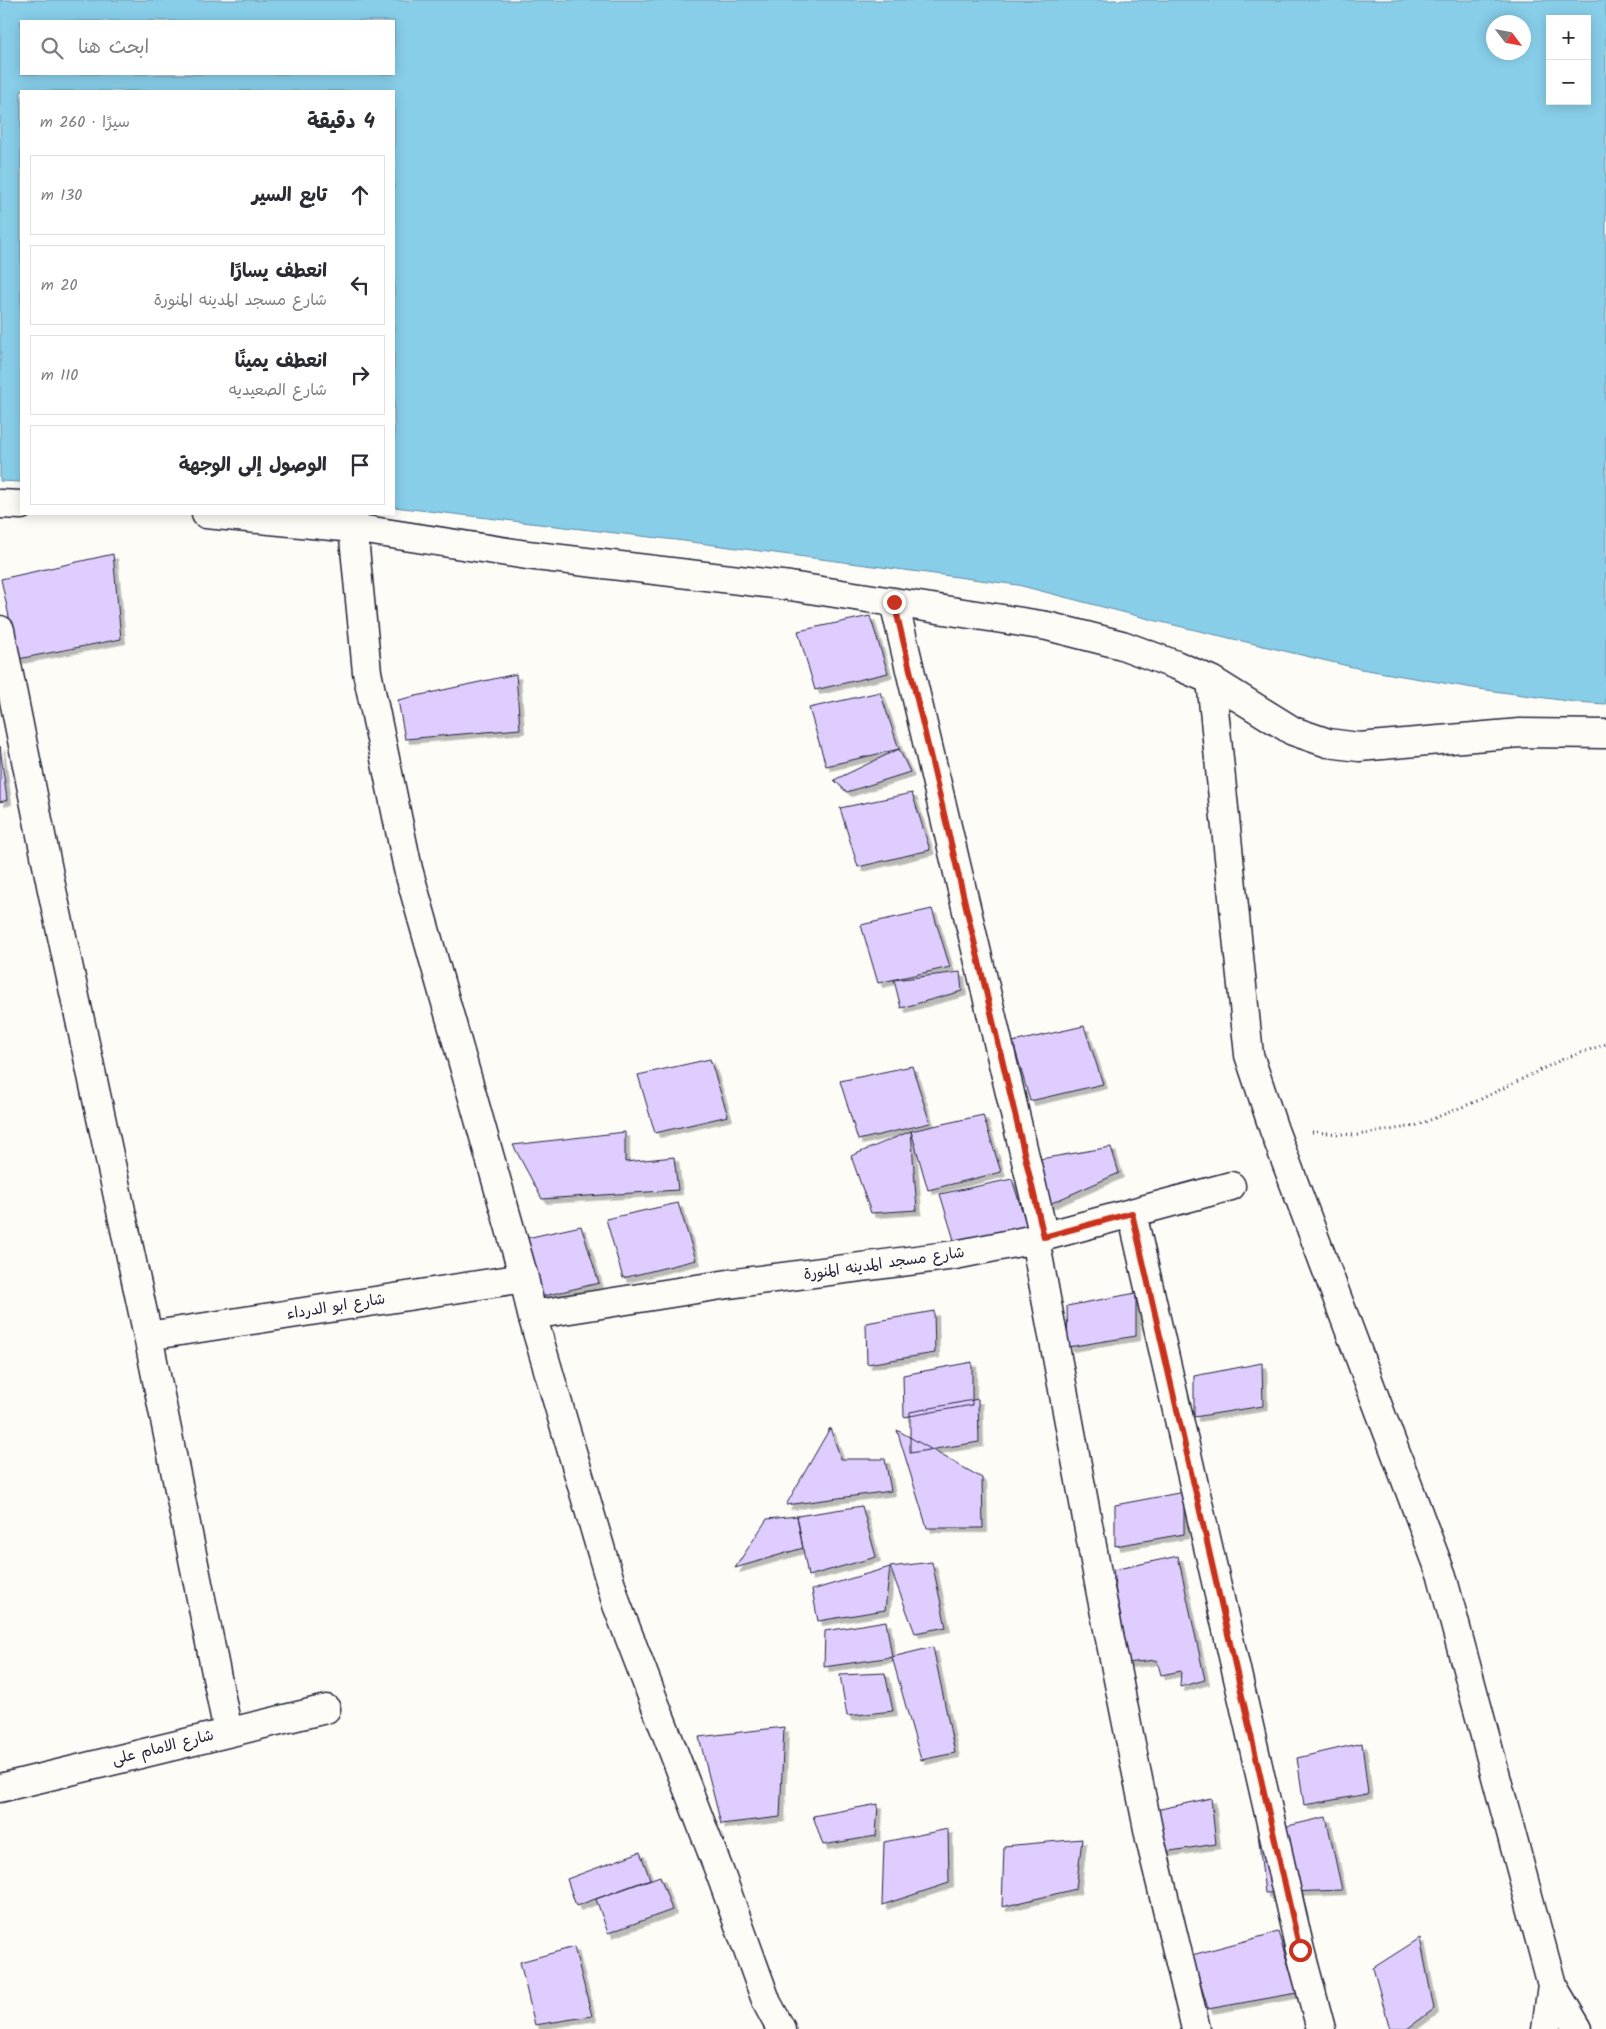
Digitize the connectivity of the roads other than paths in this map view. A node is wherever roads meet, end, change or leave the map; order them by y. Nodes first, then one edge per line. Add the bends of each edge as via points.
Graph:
1 (0, 504) edge
2 (20, 505) edge
3 (217, 515) edge
4 (354, 528) junction
5 (894, 602) junction
6 (0, 630) edge
7 (1211, 680) junction
8 (1606, 734) edge
9 (1231, 1186) dead end
10 (1132, 1213) junction
11 (1040, 1238) junction
12 (524, 1278) junction
13 (532, 1315) junction
14 (148, 1336) junction
15 (326, 1708) dead end
16 (228, 1732) junction
17 (0, 1788) edge
18 (1552, 1985) junction
19 (781, 2029) edge
20 (1196, 2029) edge
21 (1321, 2029) edge
22 (1546, 2029) edge
23 (1578, 2029) edge

1 - 2 street
3 - 4 street
4 - 5 street via 527,555 790,586
4 - 12 street via 367,672 408,869
5 - 7 street via 1047,626 1122,645
5 - 11 street
6 - 14 street
7 - 8 street via 1293,731 1328,743 1359,747 1520,732
7 - 18 street via 1248,1055 1442,1576
9 - 10 street, شارع مسجد المدينه المنورة
10 - 11 street, شارع مسجد المدينه المنورة
10 - 21 street via 1300,1950
11 - 13 street, شارع مسجد المدينه المنورة via 955,1255 728,1284
11 - 20 street via 1101,1594 1150,1839
12 - 13 street
12 - 14 street, شارع ابو الدرداء
13 - 19 street via 617,1606 767,2003
14 - 16 street
15 - 16 street, شارع الامام على
16 - 17 street, شارع الامام على
18 - 22 street
18 - 23 street

